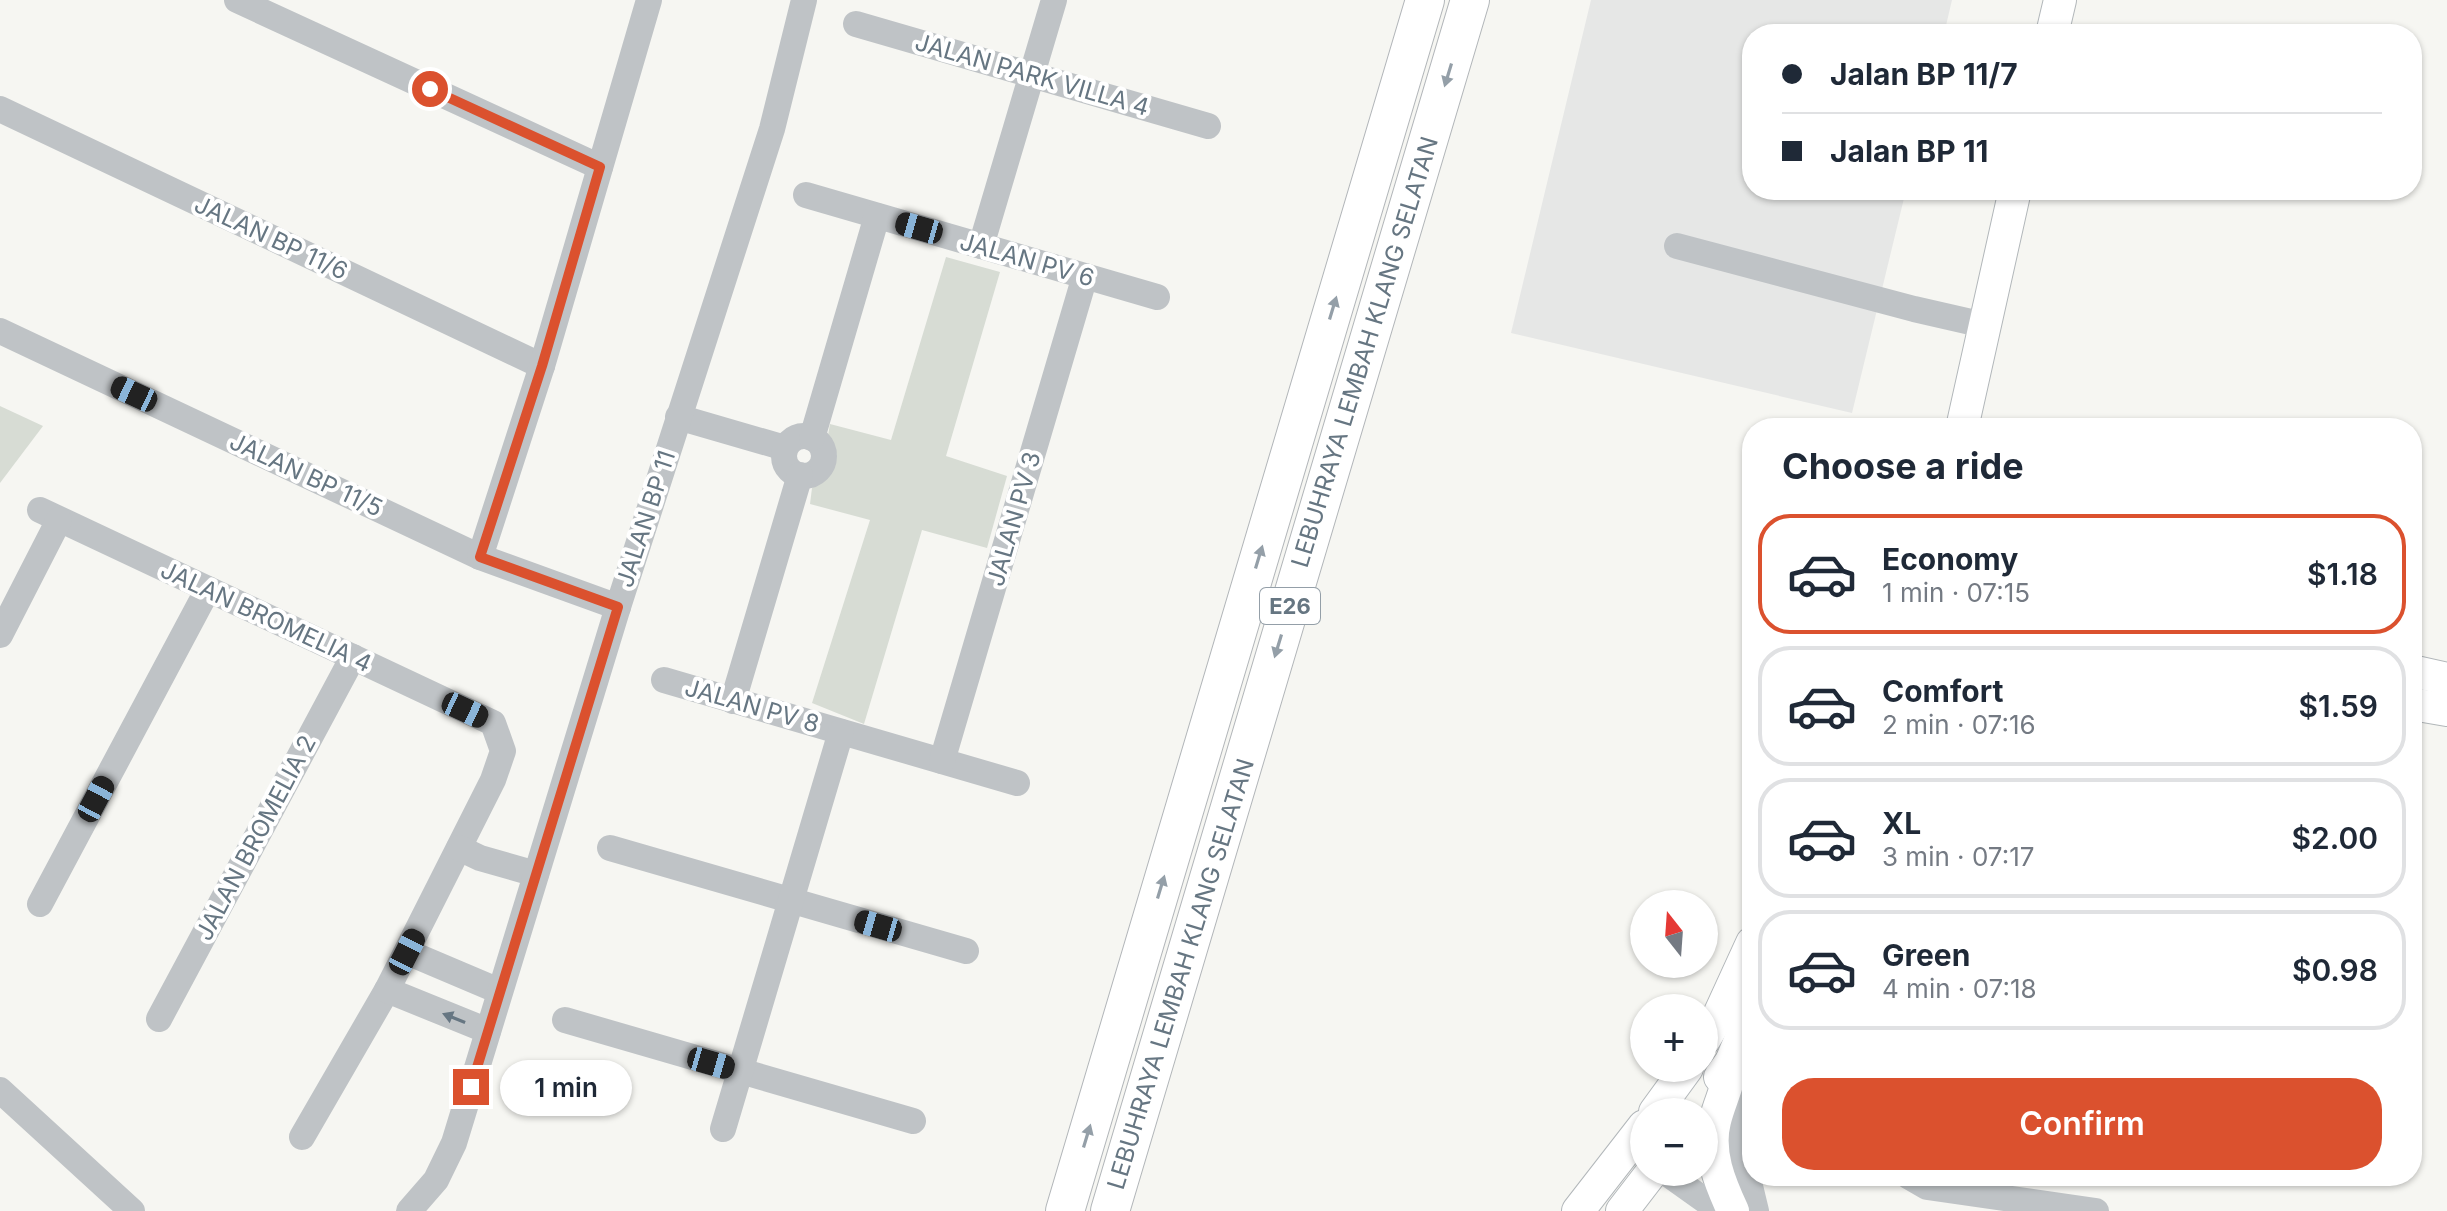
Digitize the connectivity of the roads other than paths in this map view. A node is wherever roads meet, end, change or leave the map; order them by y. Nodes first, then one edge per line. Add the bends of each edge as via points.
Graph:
1 (237, 0) edge
2 (649, 0) edge
3 (804, 0) edge
4 (1054, 0) edge
5 (1425, 0) edge
6 (1470, 0) edge
7 (2060, 0) edge
8 (856, 24) dead end
9 (2054, 24) edge
10 (1031, 75) junction
11 (0, 109) edge
12 (1208, 126) dead end
13 (600, 167) junction
14 (806, 195) dead end
15 (2013, 200) edge
16 (877, 216) junction
17 (981, 246) junction
18 (1677, 246) dead end
19 (1085, 276) junction
20 (1157, 297) dead end
21 (1984, 325) junction
22 (0, 331) edge
23 (542, 366) junction
24 (678, 417) junction
25 (1964, 418) edge
26 (812, 438) junction
27 (785, 448) junction
28 (800, 475) junction
29 (480, 557) junction
30 (208, 589) junction
31 (618, 607) junction
32 (0, 635) edge
33 (353, 657) junction
34 (2422, 673) edge
35 (2447, 679) edge
36 (664, 680) dead end
37 (733, 701) junction
38 (2422, 706) edge
39 (2447, 710) edge
40 (841, 732) junction
41 (942, 761) junction
42 (1017, 783) dead end
43 (459, 848) junction
44 (610, 848) dead end
45 (536, 874) junction
46 (791, 900) junction
47 (40, 904) dead end
48 (966, 951) dead end
49 (407, 952) junction
50 (1742, 965) edge
51 (387, 990) junction
52 (499, 991) junction
53 (1718, 1017) edge
54 (159, 1019) dead end
55 (565, 1020) dead end
56 (488, 1031) junction
57 (1742, 1039) edge
58 (740, 1071) junction
59 (1730, 1071) junction
60 (0, 1090) edge
61 (1707, 1098) edge
62 (913, 1121) dead end
63 (1742, 1127) edge
64 (723, 1129) dead end
65 (302, 1137) dead end
66 (1630, 1153) edge
67 (1641, 1186) edge
68 (1685, 1186) edge
69 (1752, 1186) edge
70 (1925, 1186) edge
71 (132, 1211) edge
72 (409, 1211) edge
73 (1065, 1211) edge
74 (1110, 1211) edge
75 (1578, 1211) edge
76 (1622, 1211) edge
77 (1720, 1211) edge
78 (1733, 1211) edge
79 (1756, 1211) edge
80 (2096, 1211) edge

1 - 13 street
2 - 13 street
3 - 24 street, JALAN BP 11 via 772,129
4 - 10 street
73 -> 5 highway, LEBUHRAYA LEMBAH KLANG SELATAN / E26
6 -> 74 highway, LEBUHRAYA LEMBAH KLANG SELATAN / E26
7 - 9 main road
8 - 10 street, JALAN PARK VILLA 4
10 - 12 street, JALAN PARK VILLA 4
10 - 17 street
11 - 23 street, JALAN BP 11/6
13 - 23 street
14 - 16 street, JALAN PV 6
15 - 21 main road
16 - 17 street, JALAN PV 6
16 - 26 street
17 - 19 street, JALAN PV 6
18 - 21 street
19 - 20 street, JALAN PV 6
19 - 41 street, JALAN PV 3
21 - 25 main road
22 - 29 street, JALAN BP 11/5
23 - 29 street
24 - 27 street
24 - 31 street, JALAN BP 11
26 - 27 street via 794,438
26 - 28 street via 821,446 821,464 813,473
27 - 28 street via 786,465
28 - 37 street
29 - 31 street, JALAN BP 11/5
30 - 32 street, JALAN BROMELIA 4 via 49,515
30 - 33 street, JALAN BROMELIA 4
30 - 47 street
31 - 45 street, JALAN BP 11
33 - 43 street, JALAN BROMELIA 4 via 493,723 503,751
33 - 54 street, JALAN BROMELIA 2
34 - 35 main road
36 - 37 street, JALAN PV 8
37 - 40 street, JALAN PV 8
38 - 39 main road
40 - 41 street, JALAN PV 8
40 - 46 street, JALAN PV 8
41 - 42 street, JALAN PV 8
43 - 45 street
43 - 49 street
44 - 46 street
45 - 52 street, JALAN BP 11
46 - 48 street
46 - 58 street, JALAN PV 8
49 - 51 street
49 - 52 street
50 - 53 main road
56 -> 51 street
51 - 65 street
52 - 56 street, JALAN BP 11
55 - 58 street
56 - 72 street, JALAN BP 11 via 454,1143 436,1180
57 - 59 main road
58 - 62 street
58 - 64 street, JALAN PV 8
59 - 61 main road
59 - 63 street
59 - 78 main road via 1712,1148
60 - 71 street
66 - 75 main road
67 - 76 main road
68 - 77 street
69 - 79 street
70 - 80 street

